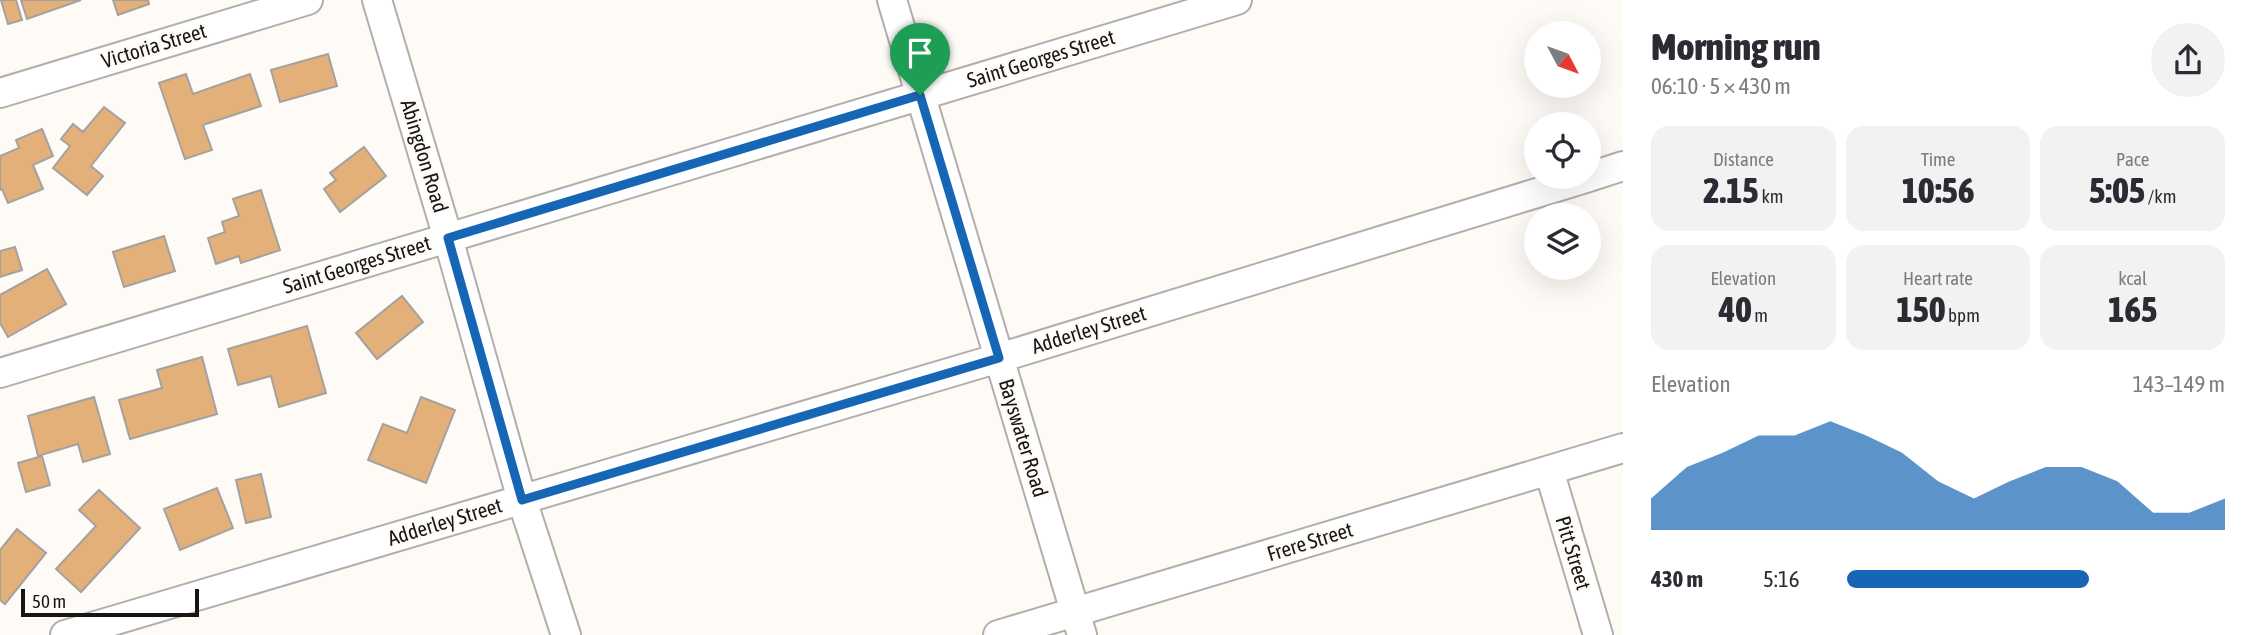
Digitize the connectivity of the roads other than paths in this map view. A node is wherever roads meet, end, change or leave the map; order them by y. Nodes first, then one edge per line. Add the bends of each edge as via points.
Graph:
1 (308, 0) edge
2 (377, 0) edge
3 (891, 0) edge
4 (1237, 0) edge
5 (0, 93) edge
6 (920, 95) junction
7 (1623, 166) edge
8 (1601, 173) edge
9 (1550, 189) edge
10 (448, 238) junction
11 (999, 358) junction
12 (0, 373) edge
13 (1623, 447) edge
14 (1549, 470) junction
15 (522, 500) junction
16 (1078, 624) edge
17 (65, 635) edge
18 (566, 635) edge
19 (998, 635) edge
20 (1598, 635) edge

1 - 5 street, Victoria Street
2 - 10 street, Abingdon Road
3 - 6 street, Bayswater Road
4 - 6 street, Saint Georges Street
6 - 10 street, Saint Georges Street
6 - 11 street, Bayswater Road
7 - 8 street, Adderley Street
9 - 11 street, Adderley Street
10 - 12 street, Saint Georges Street
10 - 15 street, Abingdon Road
11 - 15 street, Adderley Street
11 - 16 street, Bayswater Road
13 - 14 street, Frere Street
14 - 16 street, Frere Street
14 - 20 street, Pitt Street
15 - 17 street, Adderley Street
15 - 18 street, Abingdon Road
16 - 19 street, Frere Street

